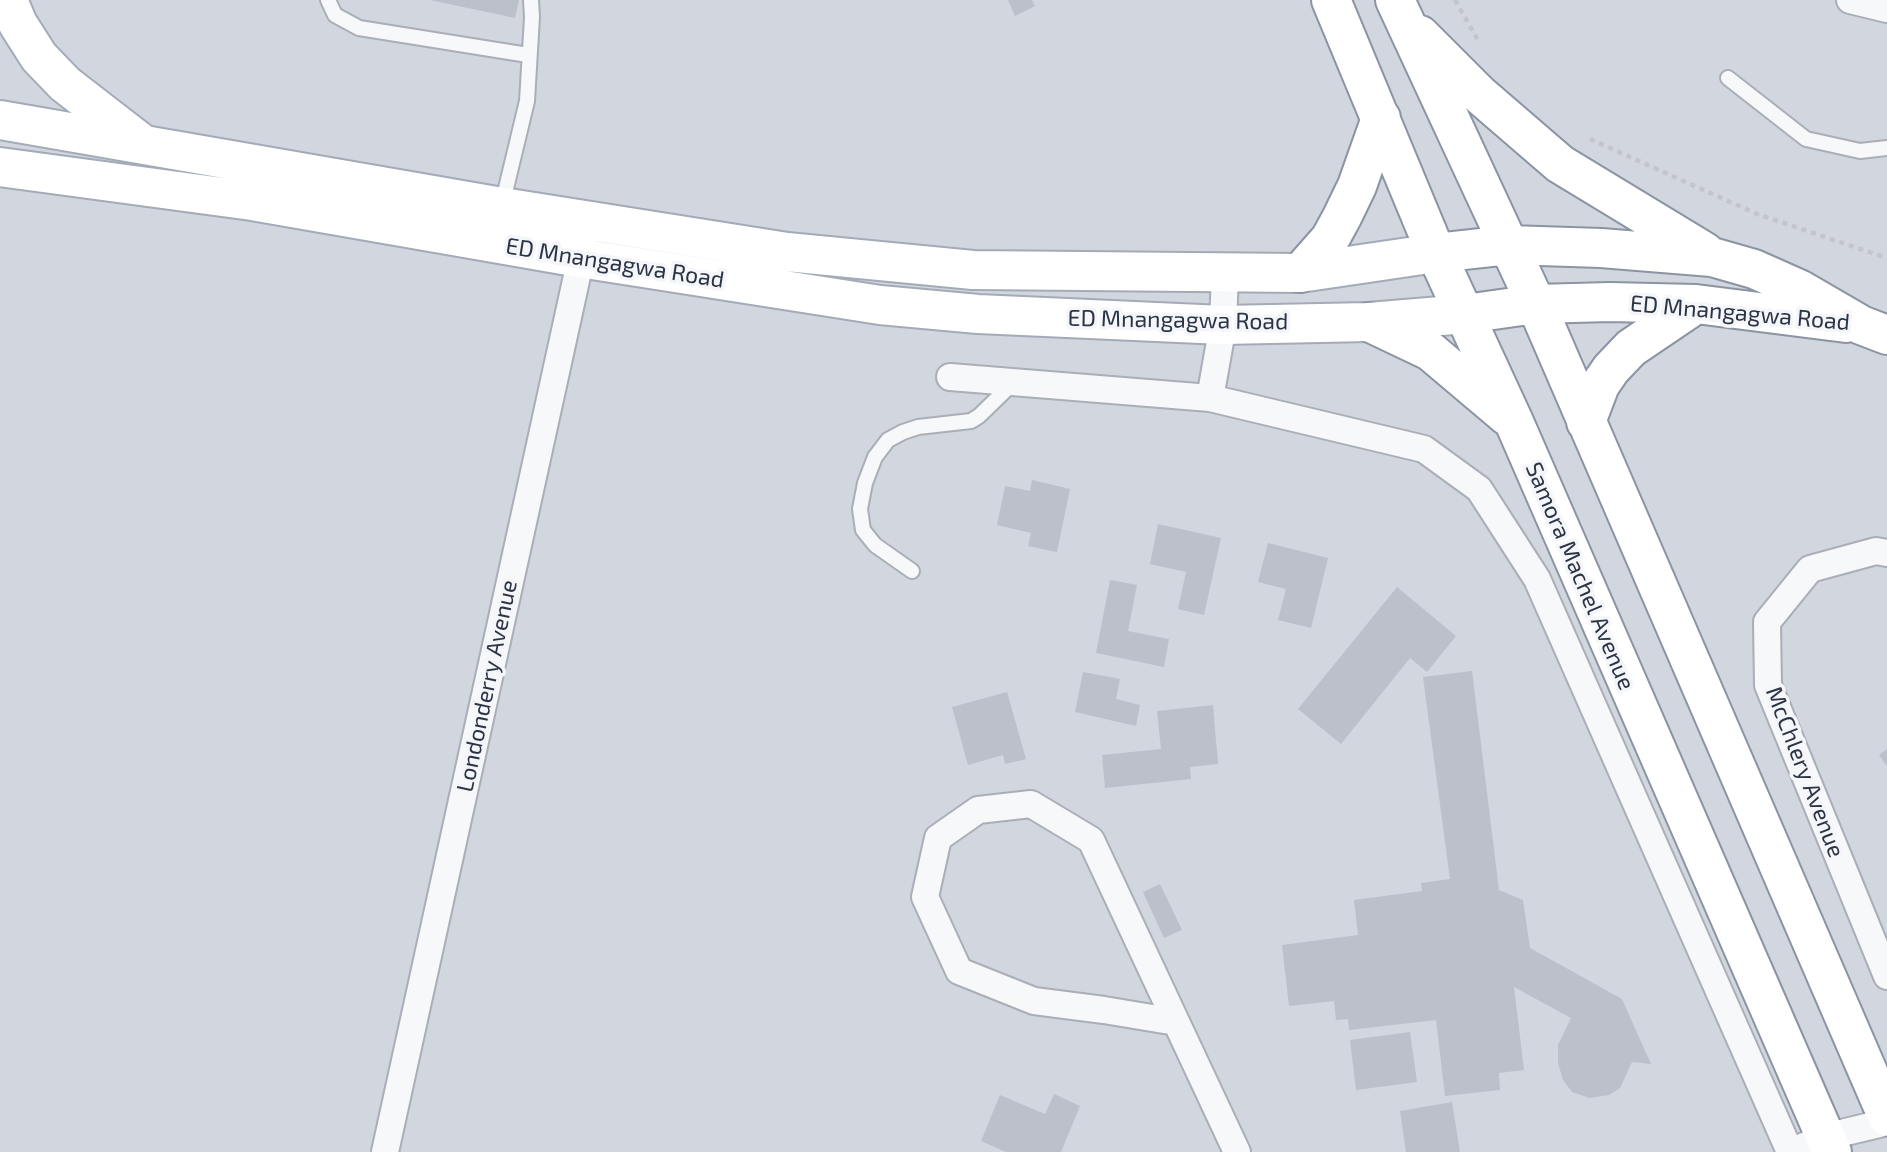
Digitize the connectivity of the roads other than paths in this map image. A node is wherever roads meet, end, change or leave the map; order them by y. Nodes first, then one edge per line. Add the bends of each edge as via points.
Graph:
1 (8, 0) edge
2 (328, 0) edge
3 (531, 0) edge
4 (1331, 0) edge
5 (1850, 0) edge
6 (1398, 8) edge
7 (1887, 9) edge
8 (528, 55) junction
9 (1728, 78) dead end
10 (1381, 118) junction
11 (0, 120) edge
12 (143, 144) junction
13 (1887, 148) edge
14 (0, 167) edge
15 (502, 207) junction
16 (590, 219) junction
17 (1509, 245) junction
18 (1436, 253) junction
19 (1713, 257) junction
20 (580, 258) junction
21 (1226, 273) junction
22 (1300, 273) junction
23 (1536, 304) junction
24 (1696, 304) junction
25 (1465, 314) junction
26 (1369, 322) junction
27 (1223, 325) junction
28 (1874, 330) edge
29 (950, 377) dead end
30 (1014, 382) junction
31 (1210, 398) junction
32 (1514, 422) junction
33 (1586, 422) junction
34 (1887, 552) edge
35 (912, 571) dead end
36 (1887, 976) edge
37 (1176, 1022) junction
38 (1887, 1116) edge
39 (1887, 1122) edge
40 (1828, 1144) edge
41 (385, 1152) edge
42 (1237, 1152) edge
43 (1790, 1152) edge

1 - 12 main road via 39,57 65,84
2 - 8 lane via 335,15 359,28
3 - 8 lane
4 - 10 main road, Samora Machel Avenue
5 - 7 street
6 - 17 main road
6 - 19 main road via 1480,95 1560,164
8 - 15 lane via 527,101
9 - 13 lane via 1806,139 1860,151
10 - 18 main road, Samora Machel Avenue
10 - 22 main road via 1342,217 1330,239
11 - 12 main road, ED Mnangagwa Road
12 - 15 main road, ED Mnangagwa Road
14 - 20 main road, ED Mnangagwa Road via 252,201
15 - 16 main road, ED Mnangagwa Road
16 - 20 street, Londonderry Avenue
16 - 21 main road, ED Mnangagwa Road via 787,251 973,270
17 - 18 main road, ED Mnangagwa Road
17 - 19 main road, ED Mnangagwa Road
17 - 23 main road
18 - 22 main road, ED Mnangagwa Road
18 - 25 main road, Samora Machel Avenue
19 - 28 main road, ED Mnangagwa Road via 1799,289
20 - 27 main road, ED Mnangagwa Road via 880,305
20 - 41 street, Londonderry Avenue
21 - 22 main road, ED Mnangagwa Road
21 - 27 street
23 - 24 main road, ED Mnangagwa Road
23 - 25 main road, ED Mnangagwa Road
23 - 33 main road
24 - 28 main road, ED Mnangagwa Road
24 - 33 main road via 1631,348 1611,369
25 - 26 main road, ED Mnangagwa Road
25 - 32 main road, Samora Machel Avenue
26 - 27 main road, ED Mnangagwa Road
26 - 32 main road via 1430,351
27 - 31 street
29 - 30 street
30 - 31 street
30 - 35 lane via 971,421 918,426 888,440 875,457 860,509 863,530 875,545
31 - 43 street via 1424,449 1479,489 1537,579
32 - 40 main road, Samora Machel Avenue
33 - 38 main road
34 - 36 street, McChlery Avenue via 1810,569 1767,622 1768,685
37 - 37 street via 1034,1001 959,971 925,897 938,838 978,810 1031,804 1091,840
37 - 42 street
39 - 40 street
40 - 43 street

